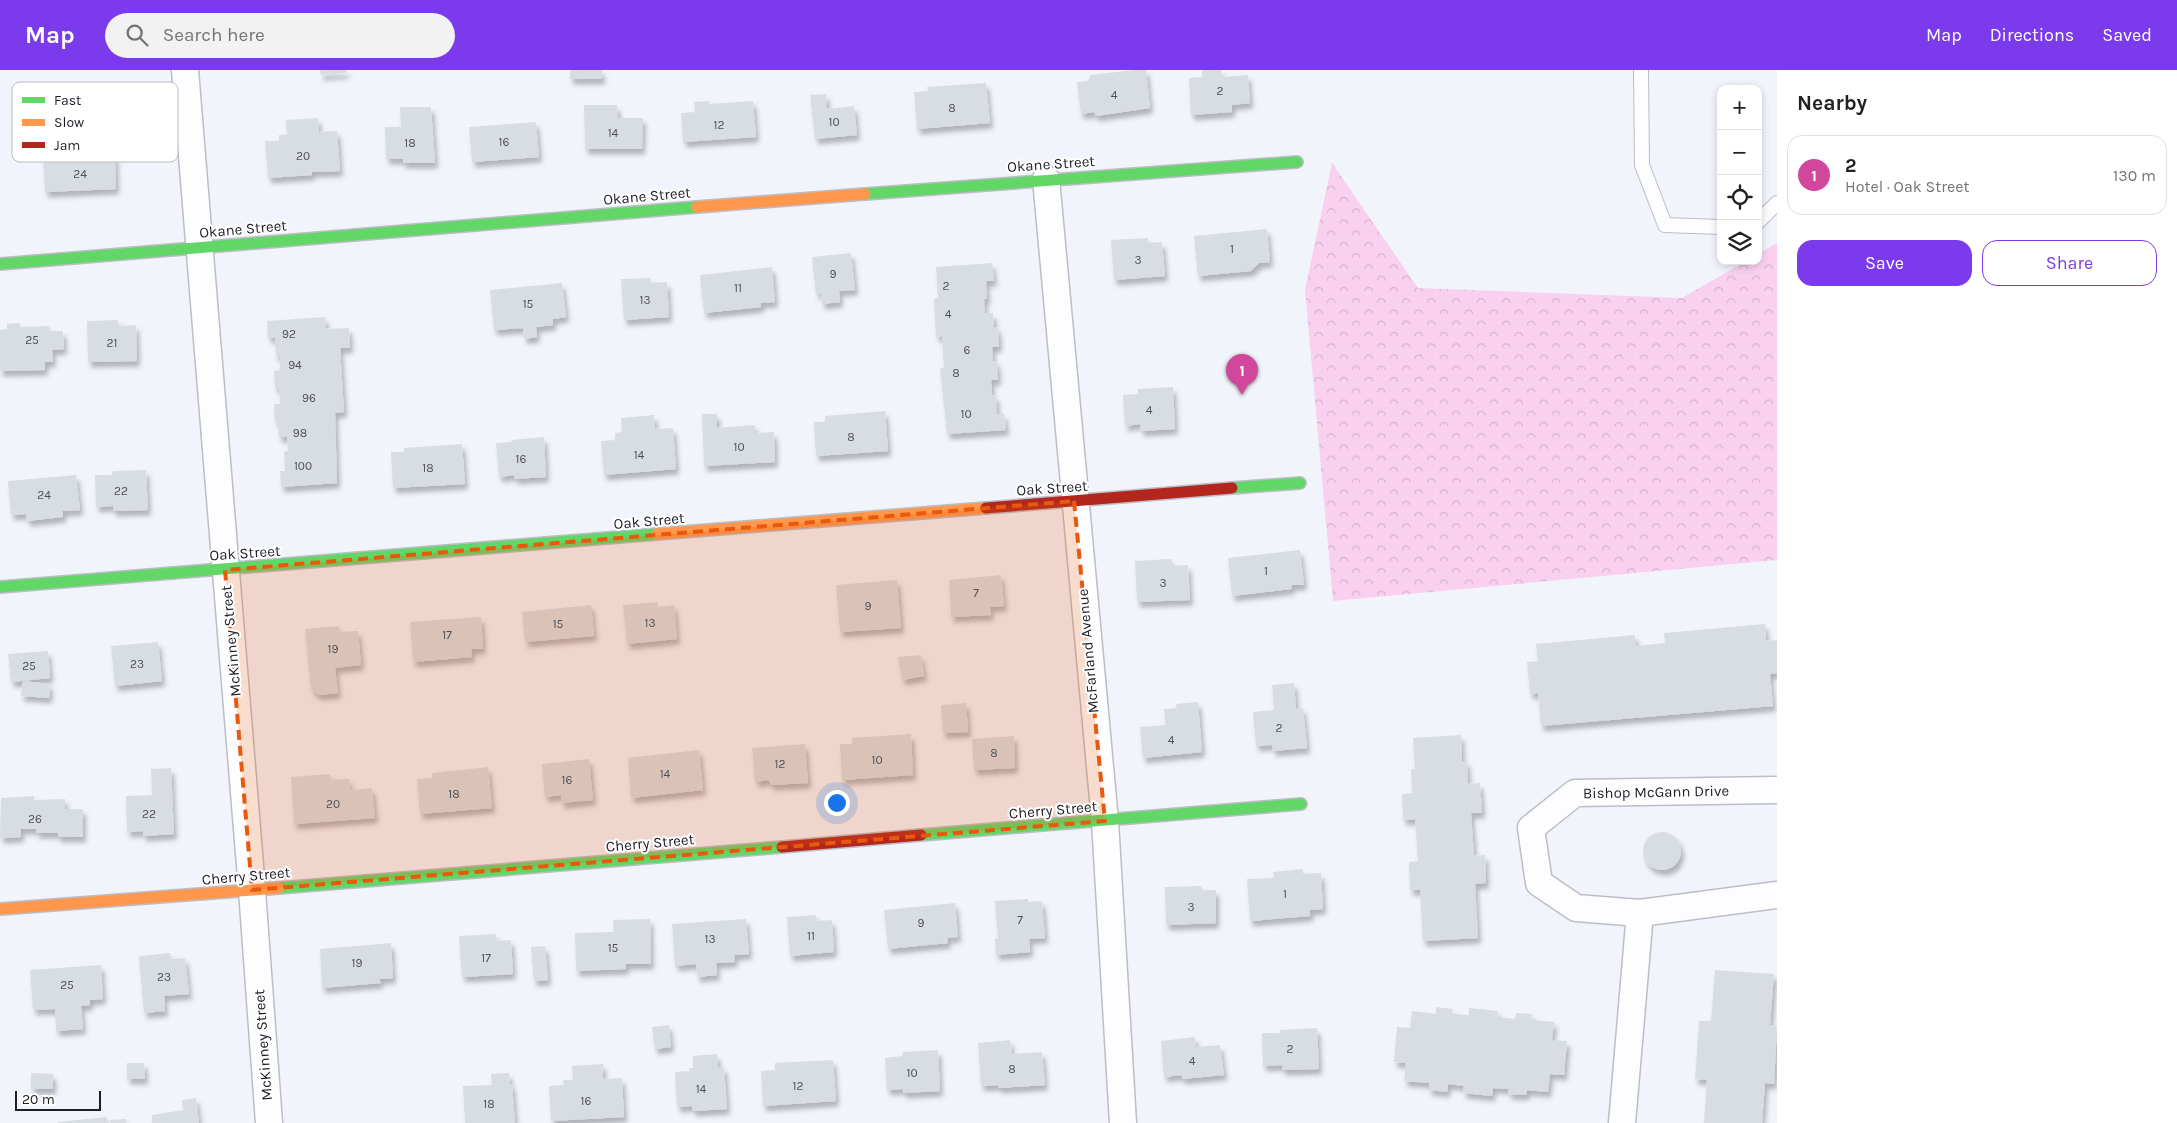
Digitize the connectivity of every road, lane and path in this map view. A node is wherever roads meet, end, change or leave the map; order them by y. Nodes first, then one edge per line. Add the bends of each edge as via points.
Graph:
1 (185, 70) edge
2 (1641, 70) edge
3 (1297, 162) dead end
4 (1046, 179) junction
5 (1777, 203) edge
6 (1760, 220) edge
7 (1717, 227) edge
8 (200, 248) junction
9 (0, 264) edge
10 (1300, 483) dead end
11 (1074, 501) junction
12 (225, 570) junction
13 (0, 586) edge
14 (1777, 790) edge
15 (1301, 804) dead end
16 (1105, 821) junction
17 (252, 890) junction
18 (1777, 895) edge
19 (0, 909) edge
20 (1640, 913) junction
21 (269, 1123) edge
22 (1123, 1123) edge
23 (1622, 1123) edge

1 - 8 street, McKinney Street
2 - 7 lane via 1642,165 1665,225
3 - 4 street, Okane Street
4 - 8 street, Okane Street
4 - 11 street, McFarland Avenue
5 - 6 lane
8 - 9 street, Okane Street
8 - 12 street, McKinney Street
10 - 11 street, Oak Street
11 - 12 street, Oak Street
11 - 16 street, McFarland Avenue
12 - 13 street, Oak Street
12 - 17 street, McKinney Street
14 - 20 street, Bishop McGann Drive via 1575,793 1531,828 1539,883 1576,908
15 - 16 street, Cherry Street
16 - 17 street, Cherry Street
16 - 22 street, McFarland Avenue
17 - 19 street, Cherry Street
17 - 21 street, McKinney Street
18 - 20 street, Bishop McGann Drive
20 - 23 street

